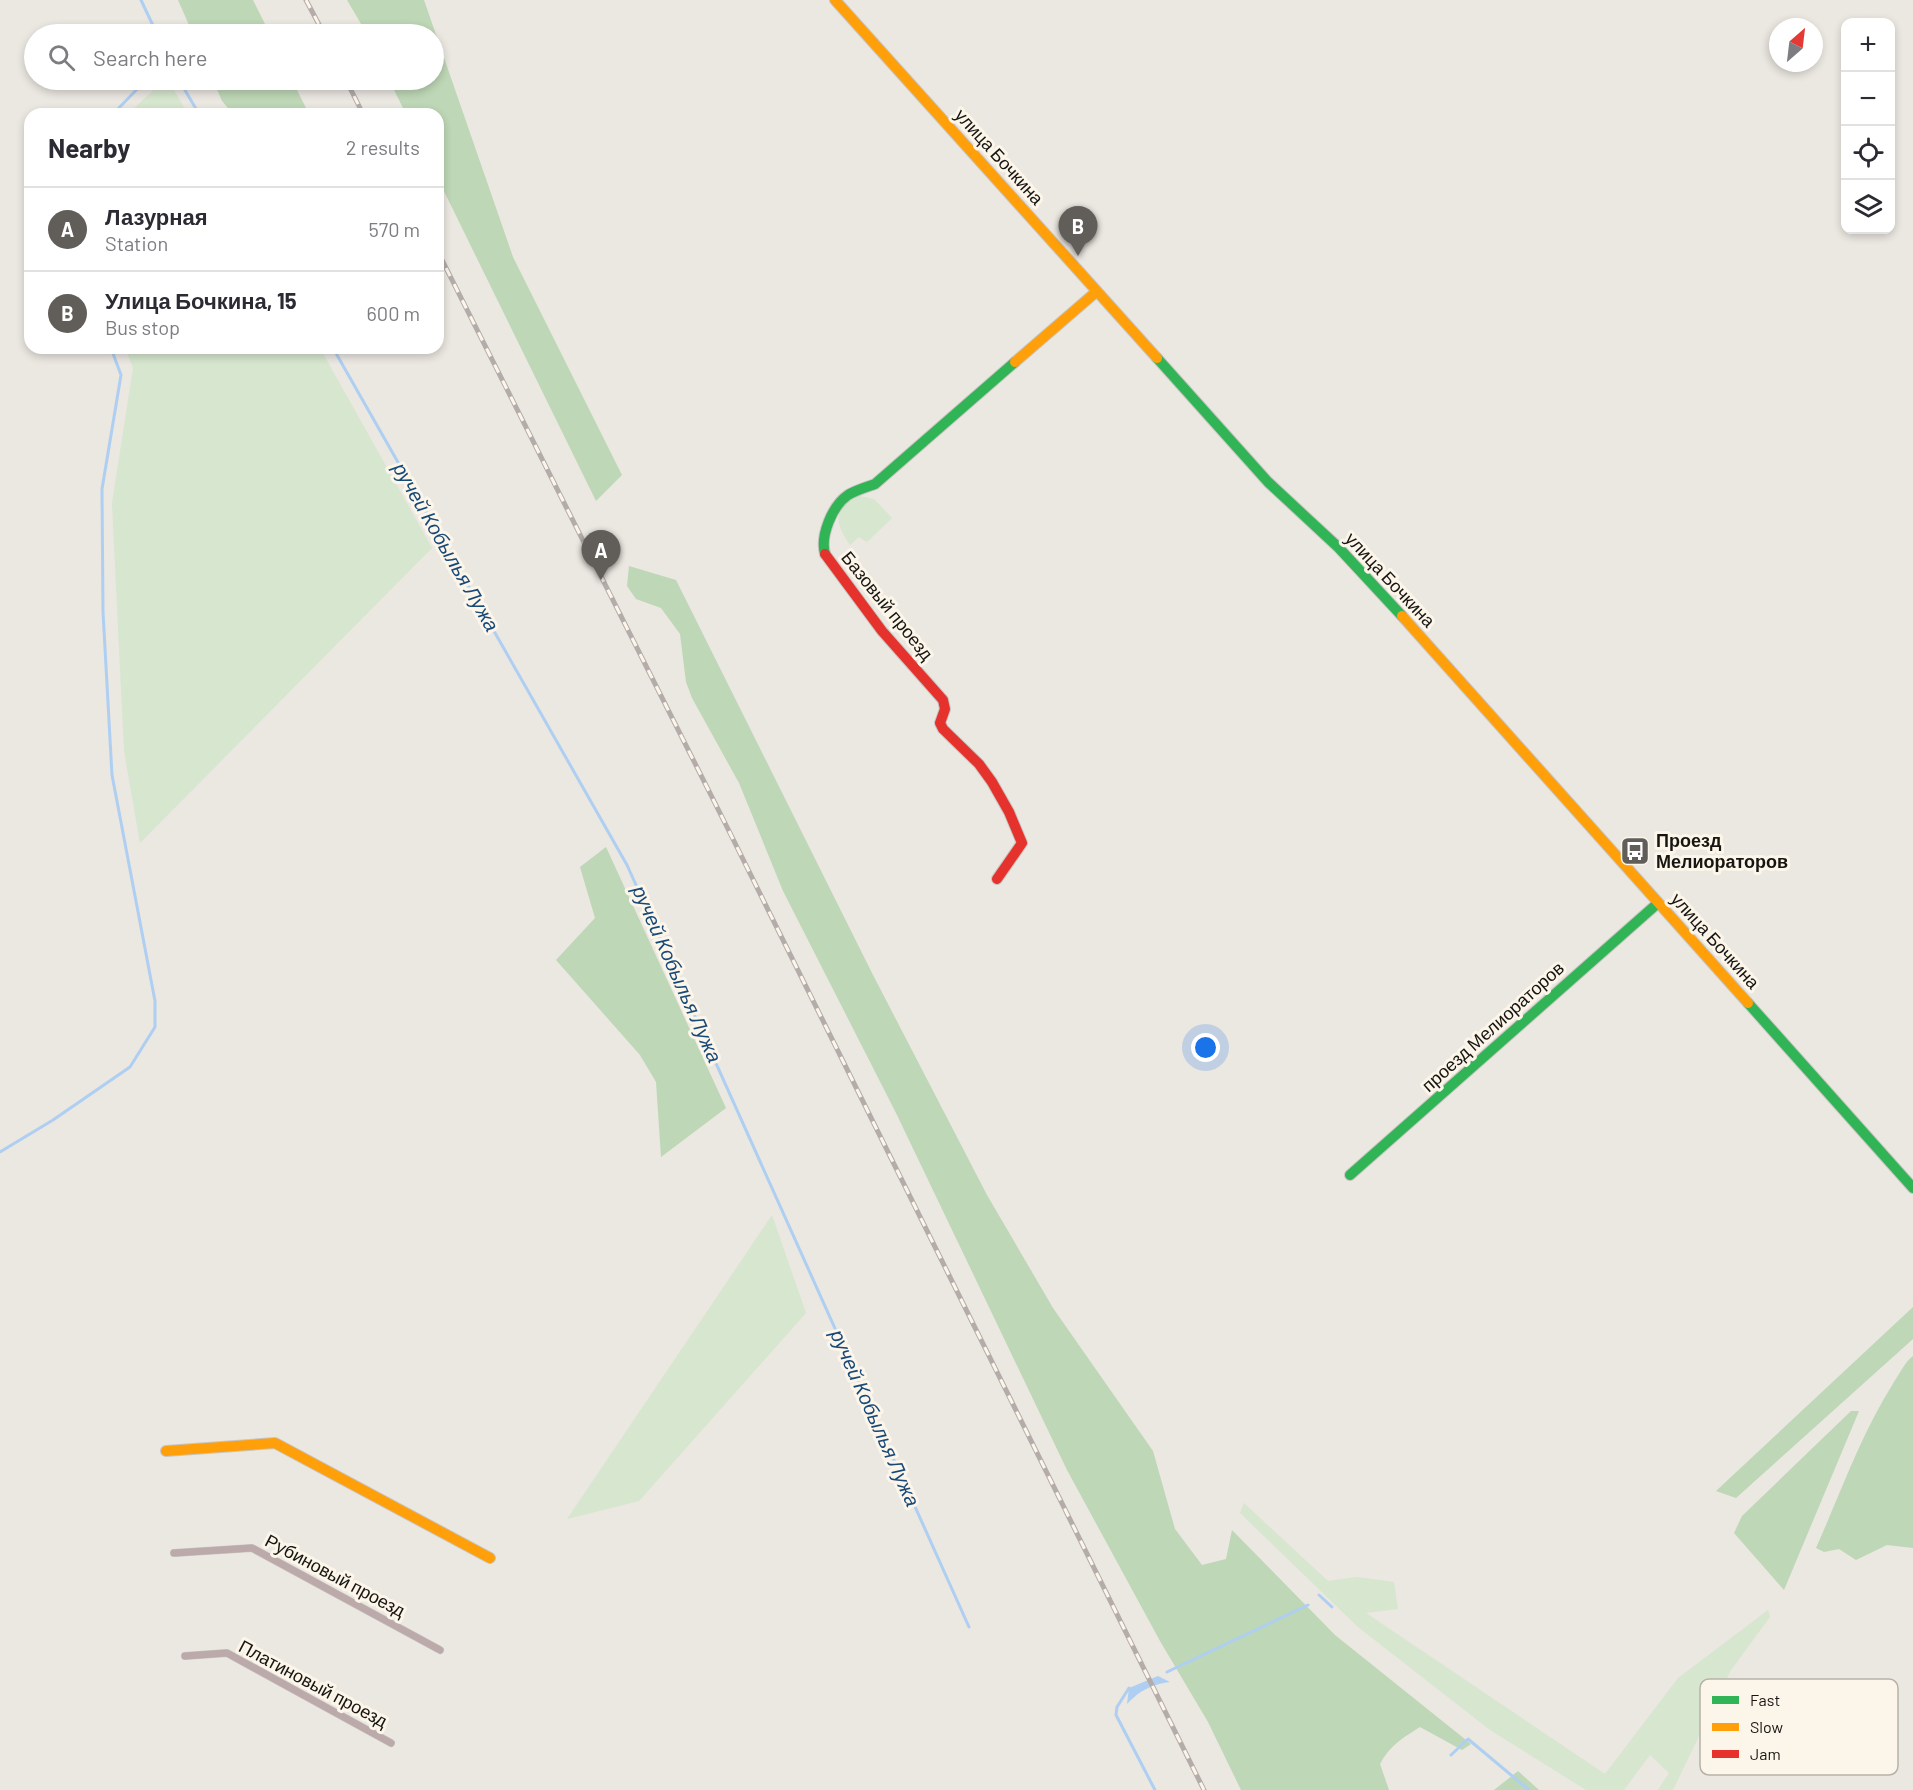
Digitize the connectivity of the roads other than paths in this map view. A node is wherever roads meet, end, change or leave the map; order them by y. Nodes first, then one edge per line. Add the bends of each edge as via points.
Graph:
1 (835, 0) edge
2 (1096, 292) junction
3 (997, 879) dead end
4 (1658, 903) junction
5 (1350, 1175) dead end
6 (1913, 1188) edge
7 (166, 1451) dead end
8 (174, 1553) dead end
9 (490, 1558) dead end
10 (440, 1650) dead end
11 (185, 1656) dead end
12 (391, 1743) dead end

1 - 2 street, улица Бочкина
2 - 3 street, Базовый проезд via 875,484 848,495 827,527 823,545 832,569 943,700 945,709 940,723 944,730 979,764 1002,796 1022,843
2 - 4 street, улица Бочкина via 1268,483 1378,590
4 - 5 street, проезд Мелиораторов
4 - 6 street, улица Бочкина
7 - 9 street via 274,1443
8 - 10 street, Рубиновый проезд via 252,1548
11 - 12 street, Платиновый проезд via 227,1653

